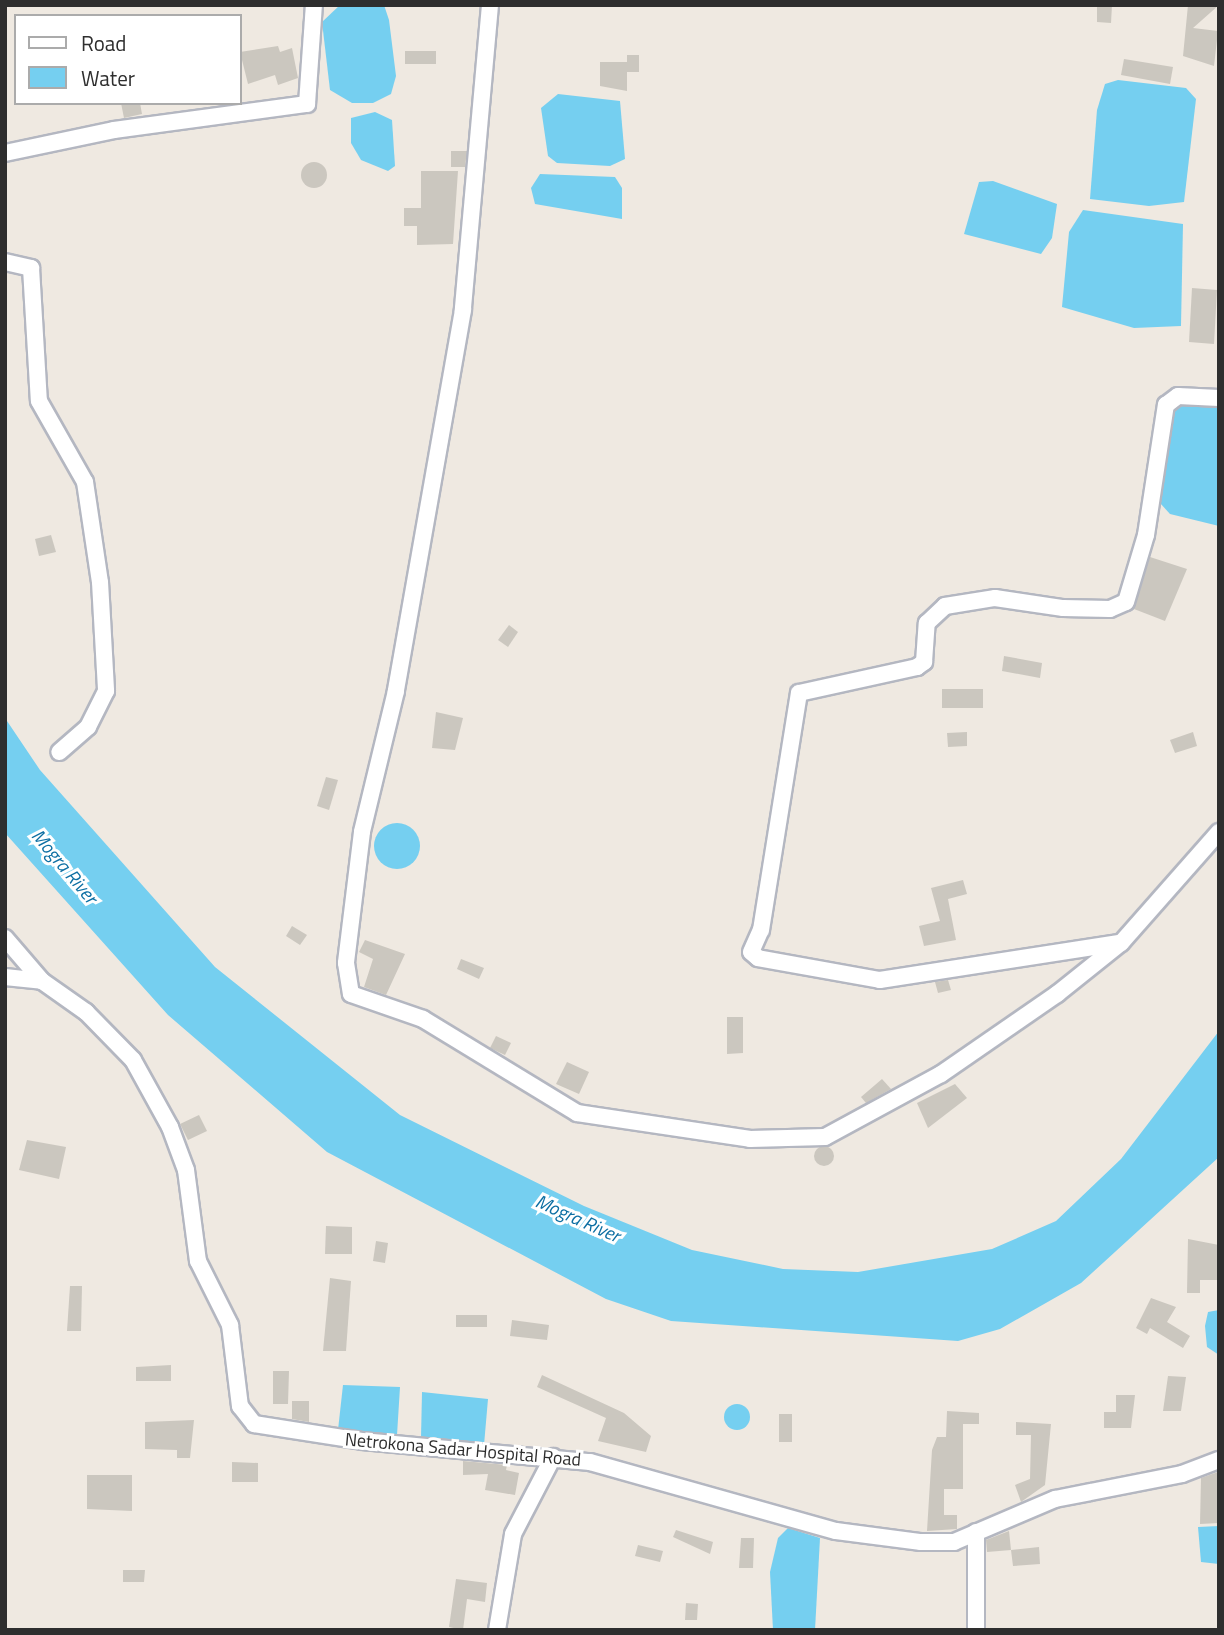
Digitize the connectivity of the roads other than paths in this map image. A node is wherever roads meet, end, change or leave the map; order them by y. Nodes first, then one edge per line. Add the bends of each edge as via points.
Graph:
1 (314, 5) edge
2 (489, 5) edge
3 (5, 153) edge
4 (5, 262) edge
5 (1219, 398) edge
6 (59, 752) dead end
7 (1219, 832) edge
8 (5, 938) edge
9 (1121, 943) junction
10 (5, 977) edge
11 (42, 981) junction
12 (554, 1457) junction
13 (1219, 1460) edge
14 (976, 1532) junction
15 (497, 1630) edge
16 (976, 1630) edge

1 - 3 street via 307,104 114,130
2 - 9 street via 463,310 396,691 362,832 345,986 358,998 423,1019 577,1113 750,1139 803,1138 861,1122 941,1074
4 - 6 street via 31,268 39,401 85,482 100,582 106,691 88,727
5 - 9 street via 1178,396 1166,405 1146,535 1126,602 1063,608 995,598 945,606 927,623 924,662 917,667 799,693 761,930 751,952 758,958 880,979
7 - 9 street
8 - 11 street, Netrokona Sadar Hospital Road
10 - 11 street
11 - 12 street, Netrokona Sadar Hospital Road via 86,1012 133,1060 170,1127 186,1170 205,1283 230,1325 246,1418 362,1441
12 - 14 street, Netrokona Sadar Hospital Road via 668,1479 848,1533 954,1542
12 - 15 street via 513,1534
13 - 14 street, Netrokona Sadar Hospital Road via 1182,1474 1055,1499
14 - 16 street

